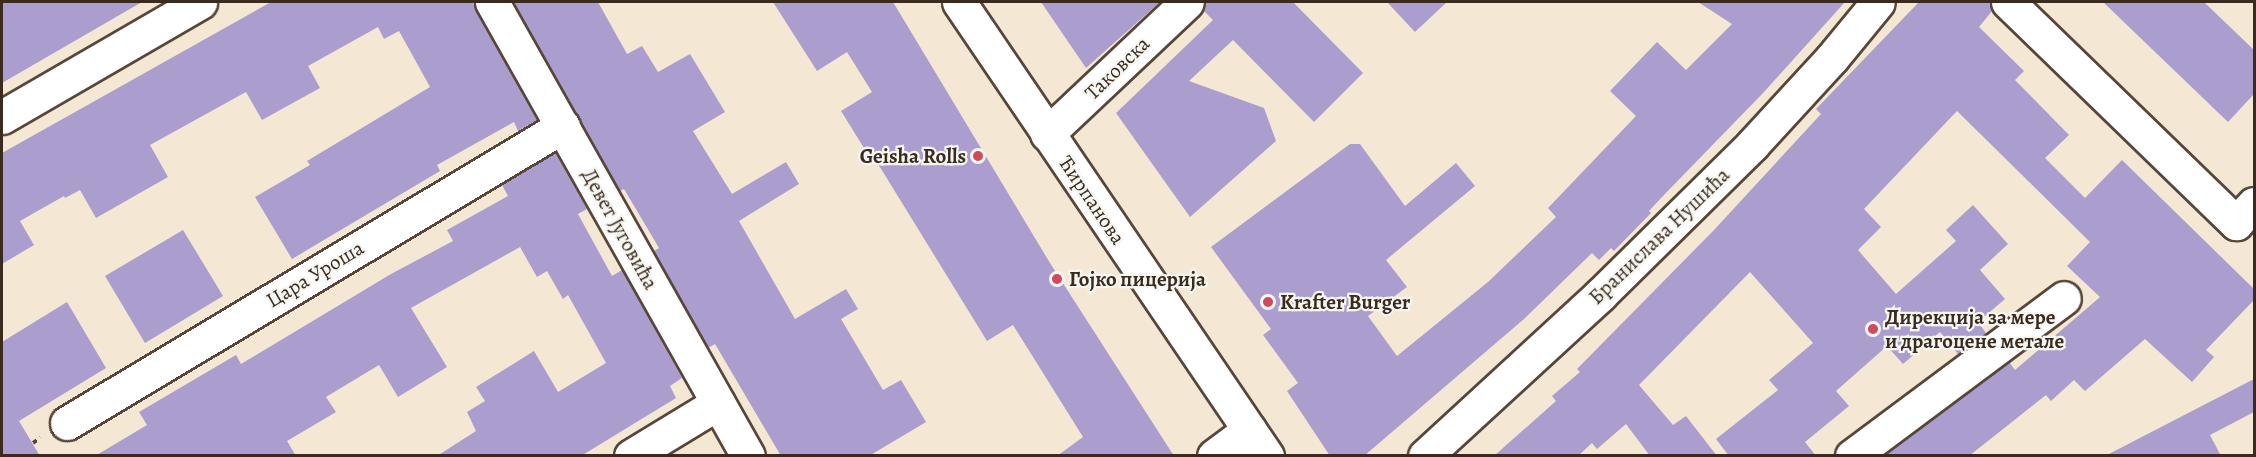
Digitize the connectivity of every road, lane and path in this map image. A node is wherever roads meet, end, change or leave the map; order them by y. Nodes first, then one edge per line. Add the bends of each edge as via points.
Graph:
1 (200, 2) edge
2 (492, 2) edge
3 (959, 2) edge
4 (1187, 2) edge
5 (1878, 2) edge
6 (2008, 2) edge
7 (2, 117) edge
8 (563, 126) junction
9 (1047, 134) junction
10 (2254, 204) edge
11 (2064, 298) dead end
12 (718, 403) junction
13 (67, 423) dead end
14 (1258, 443) edge
15 (1854, 455) edge
16 (631, 456) edge
17 (748, 456) edge
18 (1214, 456) edge
19 (1425, 456) edge

1 - 7 street
2 - 8 street, Девет Југовића
3 - 9 street, Ћирпанова
4 - 9 street, Таковска
5 - 19 street, Бранислава Нушића via 1752,145 1600,295
6 - 10 street via 2236,224
8 - 12 street, Девет Југовића
8 - 13 street, Цара Уроша
9 - 14 street, Ћирпанова
11 - 15 street
12 - 16 street
12 - 17 street, Девет Југовића
14 - 18 street

